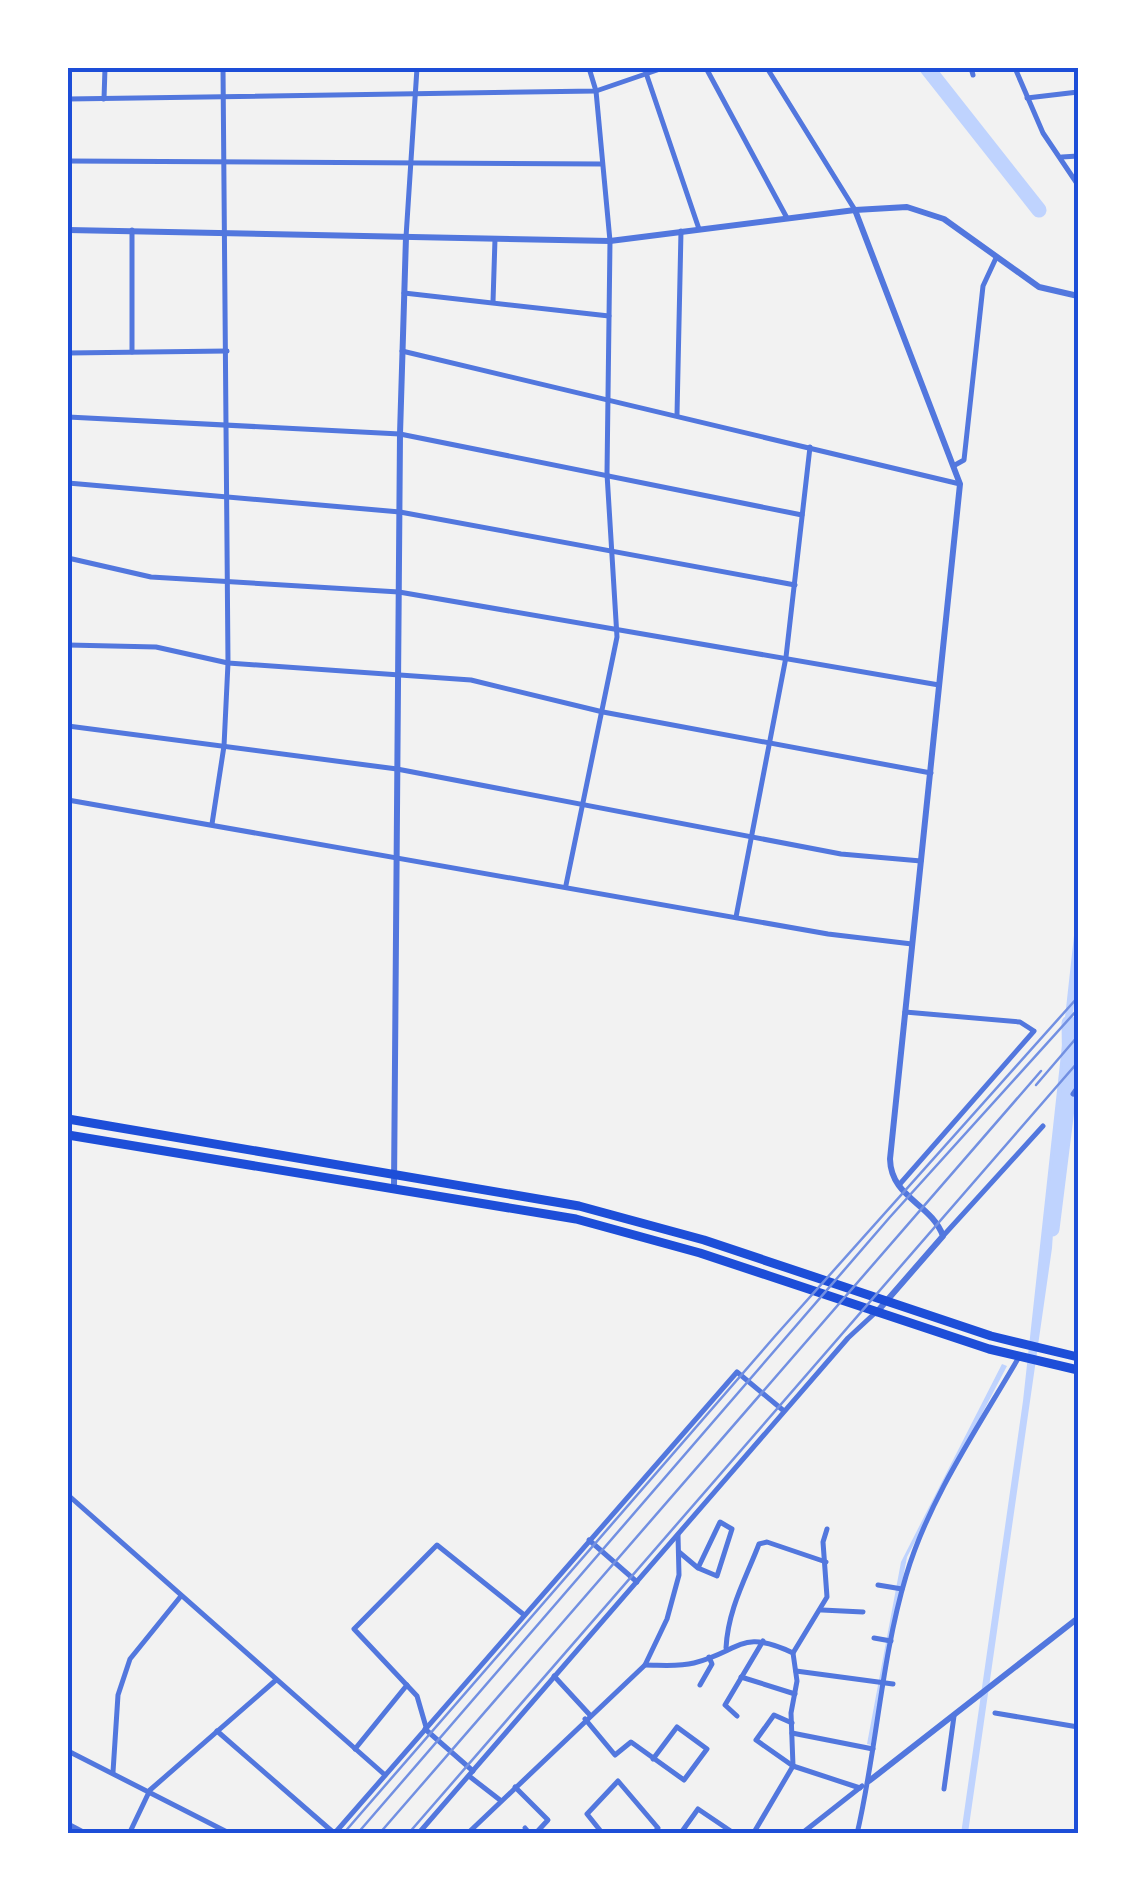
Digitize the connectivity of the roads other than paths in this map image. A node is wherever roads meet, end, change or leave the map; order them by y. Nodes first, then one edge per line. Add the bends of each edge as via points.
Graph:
1 (105, 68) edge
2 (224, 68) edge
3 (416, 68) edge
4 (589, 68) edge
5 (663, 68) edge
6 (706, 68) edge
7 (767, 68) edge
8 (1016, 68) edge
9 (646, 73) junction
10 (596, 91) junction
11 (1078, 92) edge
12 (415, 93) junction
13 (223, 96) junction
14 (1027, 98) junction
15 (104, 99) junction
16 (68, 100) edge
17 (1078, 156) edge
18 (1062, 157) junction
19 (225, 158) junction
20 (68, 160) edge
21 (412, 161) junction
22 (602, 164) junction
23 (1078, 185) edge
24 (855, 210) junction
25 (787, 218) junction
26 (699, 229) junction
27 (68, 230) edge
28 (132, 230) junction
29 (681, 231) junction
30 (225, 232) junction
31 (406, 238) junction
32 (496, 239) junction
33 (610, 241) junction
34 (996, 258) junction
35 (404, 293) junction
36 (1078, 296) edge
37 (494, 302) junction
38 (610, 316) junction
39 (227, 350) junction
40 (402, 351) junction
41 (132, 352) junction
42 (68, 353) edge
43 (608, 399) junction
44 (677, 416) junction
45 (68, 417) edge
46 (227, 425) junction
47 (400, 434) junction
48 (810, 447) junction
49 (955, 465) junction
50 (607, 474) junction
51 (68, 483) edge
52 (960, 484) junction
53 (228, 499) junction
54 (400, 512) junction
55 (802, 515) junction
56 (611, 552) junction
57 (68, 558) edge
58 (226, 581) junction
59 (795, 585) junction
60 (398, 592) junction
61 (617, 629) junction
62 (68, 646) edge
63 (786, 657) junction
64 (228, 663) junction
65 (398, 676) junction
66 (940, 686) junction
67 (604, 712) junction
68 (68, 726) edge
69 (769, 742) junction
70 (224, 746) junction
71 (397, 769) junction
72 (931, 773) junction
73 (68, 800) edge
74 (586, 804) junction
75 (212, 824) junction
76 (748, 836) junction
77 (397, 855) junction
78 (922, 862) junction
79 (566, 885) junction
80 (736, 917) junction
81 (912, 944) junction
82 (905, 1012) junction
83 (1078, 1087) edge
84 (1073, 1094) dead end
85 (68, 1119) edge
86 (1043, 1126) dead end
87 (68, 1135) edge
88 (394, 1174) junction
89 (394, 1188) junction
90 (897, 1188) junction
91 (943, 1236) junction
92 (888, 1304) junction
93 (876, 1313) junction
94 (1019, 1357) junction
95 (1078, 1357) edge
96 (1078, 1370) edge
97 (784, 1411) junction
98 (68, 1495) edge
99 (68, 1509) edge
100 (827, 1529) dead end
101 (678, 1535) junction
102 (590, 1540) junction
103 (680, 1552) junction
104 (826, 1562) junction
105 (698, 1568) junction
106 (638, 1582) junction
107 (878, 1586) dead end
108 (902, 1589) junction
109 (181, 1596) junction
110 (822, 1610) junction
111 (863, 1612) dead end
112 (523, 1614) junction
113 (1078, 1618) edge
114 (876, 1638) dead end
115 (762, 1641) junction
116 (890, 1641) junction
117 (726, 1648) junction
118 (793, 1653) junction
119 (708, 1657) junction
120 (68, 1658) edge
121 (644, 1665) junction
122 (796, 1671) junction
123 (554, 1676) junction
124 (741, 1677) junction
125 (276, 1680) junction
126 (884, 1682) junction
127 (894, 1684) dead end
128 (700, 1685) dead end
129 (407, 1686) junction
130 (795, 1694) junction
131 (995, 1714) dead end
132 (737, 1716) dead end
133 (954, 1716) junction
134 (588, 1717) junction
135 (792, 1723) junction
136 (1078, 1726) edge
137 (426, 1729) junction
138 (218, 1731) junction
139 (792, 1733) junction
140 (355, 1749) junction
141 (874, 1750) junction
142 (68, 1751) edge
143 (654, 1758) junction
144 (793, 1766) junction
145 (113, 1772) junction
146 (471, 1773) junction
147 (385, 1775) junction
148 (869, 1781) junction
149 (515, 1787) junction
150 (860, 1788) junction
151 (944, 1789) dead end
152 (150, 1790) junction
153 (500, 1800) junction
154 (68, 1824) edge
155 (530, 1832) edge
156 (334, 1833) edge
157 (87, 1834) edge
158 (130, 1834) edge
159 (231, 1834) edge
160 (418, 1834) edge
161 (467, 1834) edge
162 (604, 1834) edge
163 (653, 1834) edge
164 (689, 1834) edge
165 (734, 1834) edge
166 (753, 1834) edge
167 (802, 1834) edge
168 (857, 1834) edge

1 - 15 street
2 - 13 street
3 - 12 street
4 - 10 street
5 - 9 street
6 - 25 street
7 - 24 street
8 - 14 street
9 - 10 street
9 - 26 street
10 - 12 street
10 - 22 street
11 - 14 street
12 - 13 street
12 - 21 street
13 - 15 street
13 - 19 street
14 - 18 street
15 - 16 street
17 - 18 street
18 - 23 street
19 - 20 street
19 - 21 street
19 - 30 street
21 - 22 street
21 - 31 street
22 - 33 street
24 - 25 street
24 - 34 street via 895,207 933,215
24 - 49 street
25 - 26 street
26 - 29 street
27 - 28 street
28 - 30 street
28 - 41 street
29 - 33 street
29 - 44 street
30 - 31 street
30 - 39 street
31 - 32 street
31 - 35 street
32 - 33 street
32 - 37 street
33 - 38 street
34 - 36 street via 1039,287
34 - 49 street via 984,286 964,460
35 - 37 street
35 - 40 street
37 - 38 street
38 - 43 street
39 - 41 street
39 - 46 street
40 - 43 street
40 - 47 street
41 - 42 street
43 - 44 street
43 - 50 street
44 - 48 street
45 - 46 street
46 - 47 street
46 - 53 street
47 - 50 street
47 - 54 street
48 - 52 street
48 - 55 street
49 - 52 street
50 - 55 street
50 - 56 street
51 - 53 street
52 - 66 street
53 - 54 street
53 - 58 street
54 - 56 street
54 - 60 street
55 - 59 street
56 - 59 street
56 - 61 street
57 - 58 street via 150,577
58 - 60 street
58 - 64 street
59 - 63 street
60 - 61 street
60 - 65 street
61 - 63 street
61 - 67 street
62 - 64 street via 156,648
63 - 66 street
63 - 69 street
64 - 65 street
64 - 70 street
65 - 67 street via 471,680
65 - 71 street
66 - 72 street
67 - 69 street
67 - 74 street
68 - 70 street
69 - 72 street
69 - 76 street
70 - 71 street
70 - 75 street
71 - 74 street
71 - 77 street
72 - 78 street
73 - 75 street
74 - 76 street
74 - 79 street
75 - 77 street
76 - 78 street
76 - 80 street
77 - 79 street
77 - 88 street
78 - 81 street
79 - 80 street
80 - 81 street
81 - 82 street
82 - 90 street via 890,1159
82 - 90 street via 1020,1022 1034,1030
83 - 84 street
85 - 88 highway
86 - 91 street
87 - 89 highway
88 - 89 street
88 - 92 highway via 642,1221
89 - 93 highway via 638,1234
90 - 91 street
91 - 92 street
92 - 93 street
92 - 95 highway
93 - 94 highway
93 - 97 street
94 - 96 highway
94 - 108 street via 934,1507
97 - 101 street
97 - 102 street via 738,1372
98 - 109 street
99 - 120 street
100 - 104 street
101 - 103 street
101 - 106 street
102 - 106 street
102 - 112 street
103 - 105 street
103 - 121 street via 667,1620
104 - 110 street via 830,1588
104 - 117 street via 760,1544 742,1576
105 - 105 street via 720,1522 732,1529 717,1576
106 - 123 street
107 - 108 street
108 - 116 street
109 - 125 street
109 - 145 street via 130,1659 118,1695
110 - 111 street
110 - 118 street
112 - 129 street via 437,1545 354,1629
112 - 137 street
113 - 133 street
114 - 116 street
115 - 117 street via 742,1639
115 - 118 street
115 - 124 street
116 - 126 street
117 - 119 street
118 - 122 street
119 - 121 street via 679,1666
119 - 128 street via 712,1664
121 - 134 street
122 - 126 street
122 - 130 street
123 - 134 street
123 - 146 street
124 - 130 street
124 - 132 street via 726,1705
125 - 138 street
125 - 140 street
126 - 127 street
126 - 141 street
129 - 137 street via 417,1696
129 - 140 street
130 - 135 street
131 - 136 street
133 - 148 street
133 - 151 street
134 - 143 street via 616,1755 631,1742
134 - 149 street
135 - 139 street
135 - 144 street via 774,1715 756,1740
137 - 146 street
137 - 147 street
138 - 152 street
138 - 156 street
139 - 141 street
139 - 144 street
140 - 147 street
141 - 148 street
142 - 145 street
143 - 143 street via 684,1780 706,1749 677,1727
144 - 150 street
144 - 166 street
145 - 152 street
146 - 153 street
146 - 160 street
147 - 156 street
148 - 150 street
148 - 168 street
149 - 153 street
149 - 155 street via 548,1820
150 - 167 street
152 - 158 street
152 - 159 street
153 - 161 street
154 - 157 street
162 - 163 street via 587,1814 618,1781 658,1828
164 - 165 street via 683,1830 698,1809

